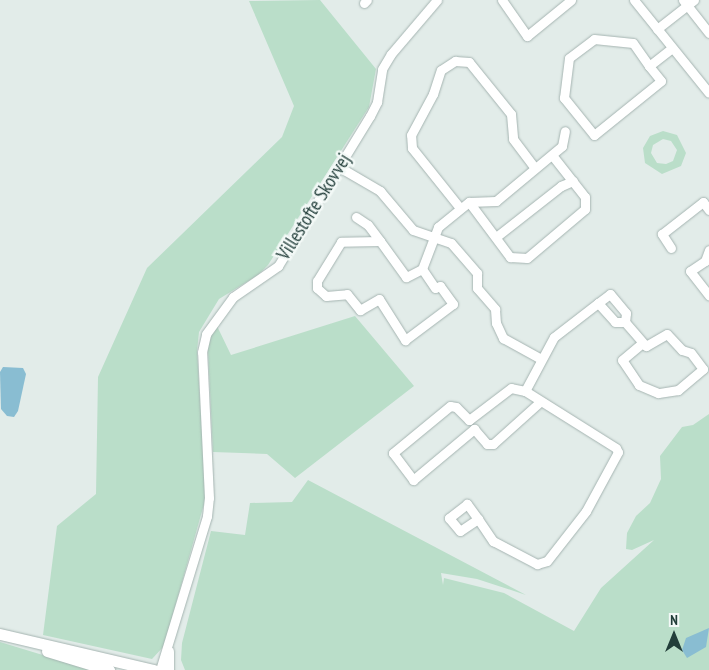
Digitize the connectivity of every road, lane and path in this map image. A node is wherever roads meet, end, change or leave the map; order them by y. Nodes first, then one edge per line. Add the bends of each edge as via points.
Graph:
1 (437, 0) edge
2 (502, 0) edge
3 (571, 0) edge
4 (634, 0) edge
5 (688, 2) edge
6 (657, 29) junction
7 (709, 33) edge
8 (672, 48) junction
9 (649, 66) junction
10 (709, 93) edge
11 (565, 131) dead end
12 (552, 155) junction
13 (338, 167) junction
14 (535, 168) junction
15 (573, 181) junction
16 (469, 202) junction
17 (460, 208) junction
18 (709, 210) edge
19 (356, 217) dead end
20 (496, 237) junction
21 (433, 238) junction
22 (380, 241) junction
23 (672, 248) dead end
24 (709, 250) edge
25 (707, 263) edge
26 (422, 269) junction
27 (709, 295) edge
28 (598, 302) junction
29 (625, 322) junction
30 (642, 343) junction
31 (541, 359) junction
32 (525, 391) junction
33 (541, 401) junction
34 (478, 519) dead end
35 (2, 634) edge
36 (170, 643) junction
37 (104, 668) edge
38 (132, 670) edge
39 (154, 670) edge
40 (160, 670) edge
41 (169, 670) edge

1 - 13 street, Villestofte Skovvej via 382,69 377,102
2 - 3 street via 527,36
4 - 6 street
5 - 6 street
5 - 7 street
6 - 8 street
8 - 9 street
8 - 10 street
9 - 9 street via 633,43 594,38 569,58 564,98 594,135 661,82
11 - 12 street via 562,146
12 - 14 street
12 - 15 street
13 - 21 street via 380,191 414,230
13 - 36 street, Villestofte Skovvej via 278,266 233,296 206,334 202,352 209,498 207,516
14 - 16 street via 496,201
14 - 17 street via 513,139 512,114 469,62 455,61 441,70 433,94 411,135 412,148
15 - 20 street via 561,186
15 - 20 street via 585,196 586,209 527,258 510,257
16 - 17 street
16 - 20 street
17 - 21 street via 438,227
18 - 23 street via 703,202 662,234
19 - 22 street via 368,225
21 - 26 street
21 - 31 street via 451,243 476,274 477,288 495,309 496,323 503,338
22 - 26 street via 406,277
22 - 26 street via 341,242 317,280 320,294 347,294 360,310 379,298 405,340 453,304 440,286 435,288
24 - 25 street
25 - 27 street via 690,272
28 - 29 street via 615,322
28 - 29 street via 610,294 626,313
28 - 31 street via 554,337
29 - 30 street
30 - 30 street via 646,346 667,334 682,350 691,353 703,369 678,390 658,392 639,385 622,360
31 - 32 street
32 - 33 street
32 - 33 street via 511,388 468,420 456,407 450,406 393,453 413,480 474,429 487,444 494,444
33 - 34 street via 616,448 617,458 586,511 543,564 537,564 493,541
35 - 37 main road
35 - 39 main road
36 - 40 street, Villestofte Skovvej
36 - 41 street, Villestofte Skovvej
37 - 38 main road

